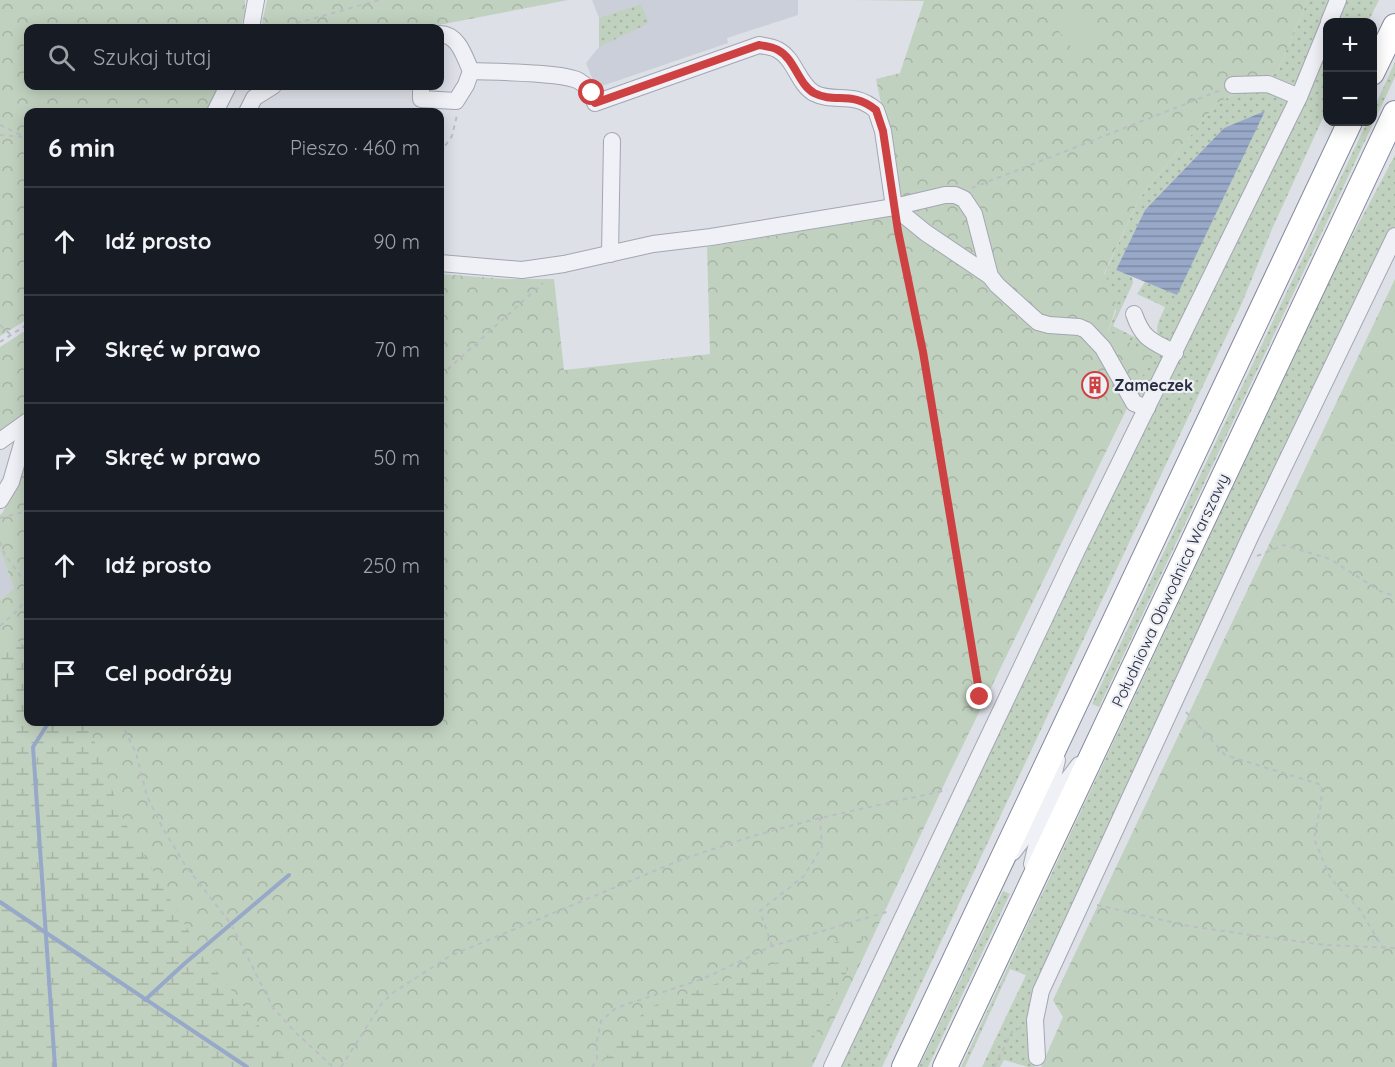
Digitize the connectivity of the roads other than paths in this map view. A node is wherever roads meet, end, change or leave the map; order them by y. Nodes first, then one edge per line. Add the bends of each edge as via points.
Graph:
1 (256, 0) edge
2 (1338, 0) edge
3 (1330, 18) edge
4 (252, 24) edge
5 (1395, 26) edge
6 (444, 35) edge
7 (1323, 37) edge
8 (471, 71) junction
9 (1373, 72) edge
10 (1233, 85) road end
11 (226, 90) edge
12 (267, 90) edge
13 (421, 90) edge
14 (1299, 97) junction
15 (217, 108) edge
16 (249, 108) edge
17 (1395, 112) edge
18 (1348, 126) edge
19 (612, 141) dead end
20 (894, 207) junction
21 (1395, 236) edge
22 (610, 254) junction
23 (444, 263) edge
24 (990, 276) junction
25 (1134, 314) dead end
26 (1175, 353) junction
27 (1147, 408) junction
28 (24, 425) edge
29 (24, 436) edge
30 (0, 441) edge
31 (0, 500) edge
32 (1065, 723) junction
33 (1100, 738) junction
34 (1045, 811) junction
35 (990, 883) junction
36 (1024, 900) junction
37 (1037, 1057) dead end
38 (832, 1067) edge
39 (904, 1067) edge
40 (945, 1067) edge

1 - 4 street
2 - 3 street
5 - 9 highway
6 - 8 street via 455,39
7 - 14 street
8 - 13 street via 456,101 421,99
8 - 20 street via 570,77 586,86 595,103 759,45 778,50 814,93 858,99 876,110 883,131
10 - 14 street via 1268,84
11 - 15 street
12 - 16 street via 254,98
14 - 26 street
17 - 33 highway, Południowa Obwodnica Warszawy
18 - 32 highway
19 - 22 street
20 - 22 street
20 - 24 street
20 - 24 street via 956,195 964,199 974,214
21 - 37 street via 1041,991 1035,1020
22 - 23 street via 522,270
24 - 27 street via 1038,322 1086,330 1103,348 1134,403
25 - 26 street via 1145,336
26 - 27 street
27 - 38 street
28 - 30 street
29 - 31 street via 11,482
32 - 34 street
32 - 35 highway
33 - 34 street
33 - 36 highway, Południowa Obwodnica Warszawy
34 - 35 street
34 - 36 street
35 - 39 highway
36 - 40 highway, Południowa Obwodnica Warszawy

